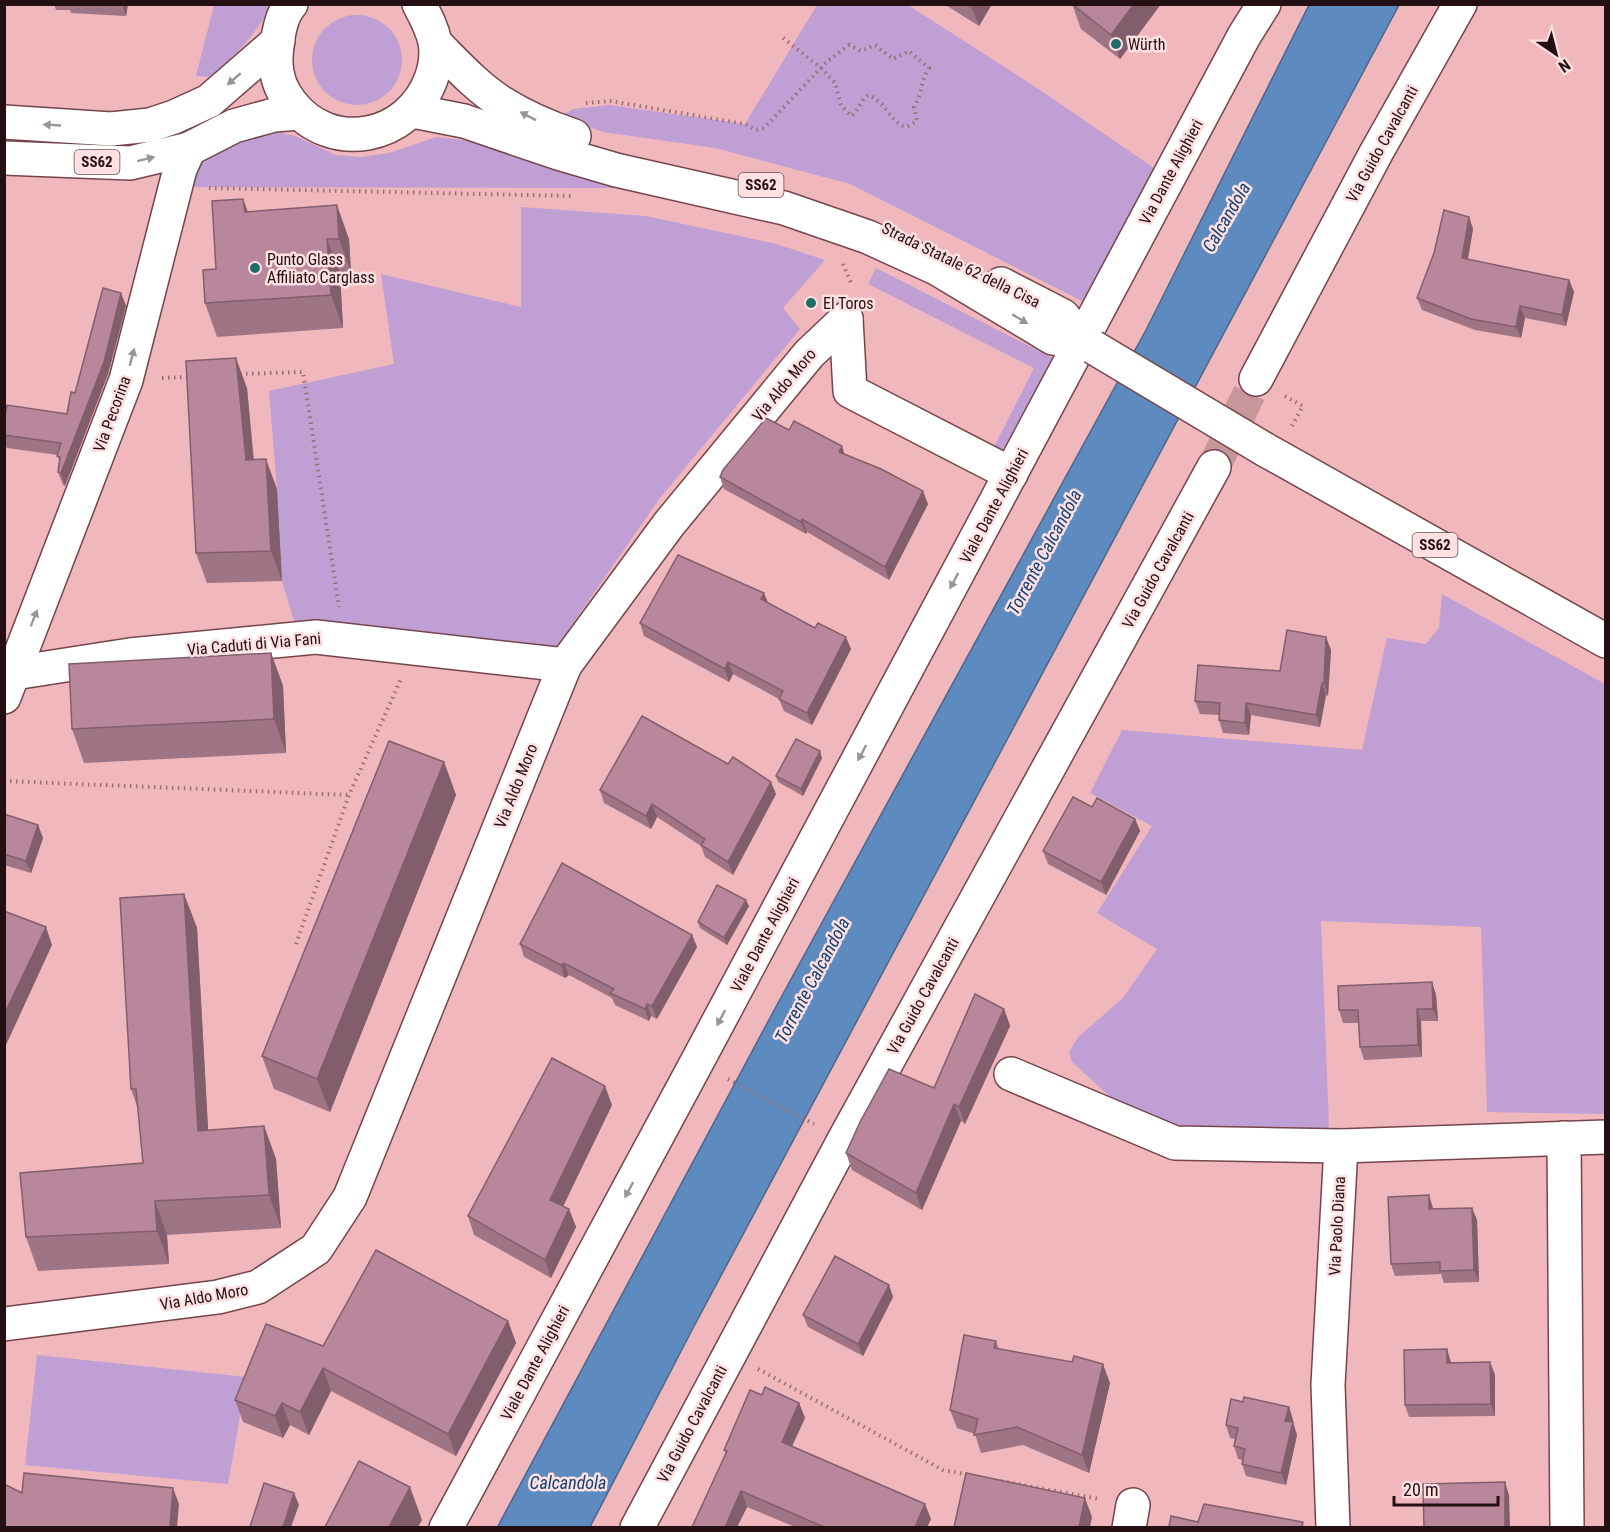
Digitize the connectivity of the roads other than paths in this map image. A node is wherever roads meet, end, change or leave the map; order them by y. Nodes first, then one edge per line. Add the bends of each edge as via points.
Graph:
1 (419, 4) edge
2 (1264, 4) edge
3 (1460, 4) edge
4 (288, 6) edge
5 (278, 41) junction
6 (436, 44) junction
7 (413, 111) junction
8 (299, 113) junction
9 (4, 122) edge
10 (189, 149) junction
11 (4, 158) edge
12 (1087, 344) junction
13 (1256, 380) tunnel mouth
14 (1214, 468) tunnel mouth
15 (1011, 474) junction
16 (1605, 641) edge
17 (566, 665) junction
18 (9, 685) edge
19 (1011, 1074) dead end
20 (1605, 1137) edge
21 (1564, 1138) junction
22 (1341, 1146) junction
23 (4, 1324) edge
24 (446, 1527) edge
25 (637, 1527) edge
26 (1333, 1527) edge
27 (1567, 1527) edge

1 - 6 street, Strada Statale 62 della Cisa
2 - 12 street, Via Dante Alighieri
3 - 13 street, Via Guido Cavalcanti
4 - 5 street, Strada Statale 62 della Cisa
5 - 8 street, Strada Statale 62 della Cisa via 275,72 284,94
5 -> 9 street via 209,101 150,125 111,129
6 - 7 street, Strada Statale 62 della Cisa via 435,68
12 -> 6 street, Strada Statale 62 della Cisa / SS62 via 1063,316 939,251 865,219 773,188 606,147 551,128 502,103
7 - 8 street, Strada Statale 62 della Cisa via 393,125 368,134 344,134 320,127
7 -> 12 street, Strada Statale 62 della Cisa / SS62 via 464,121 616,170 795,211 868,237 938,269 1053,339
8 - 10 street, SS62 via 234,126
11 -> 10 street, SS62 via 130,163
18 -> 10 street, Via Pecorina via 126,380 180,170
12 - 15 street, Viale Dante Alighieri
12 - 16 street, Strada Statale 62 della Cisa / SS62, bridge via 1270,453
14 - 25 street, Via Guido Cavalcanti via 844,1140
15 - 17 street, Via Aldo Moro via 850,391 846,319 809,354 669,524
15 -> 24 street, Viale Dante Alighieri
17 - 18 street, Via Caduti di Via Fani via 316,637 141,654
17 - 23 street, Via Aldo Moro via 350,1197 316,1249 258,1287 218,1298
19 - 22 street via 1174,1143
20 - 21 street
21 - 22 street
21 - 27 street
22 - 26 street, Via Paolo Diana via 1328,1385

